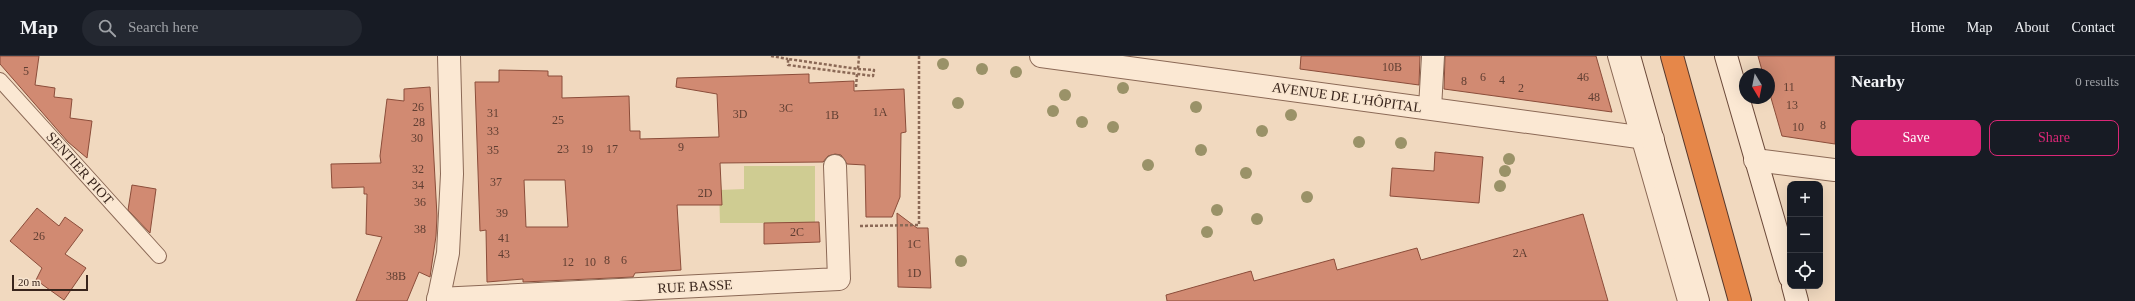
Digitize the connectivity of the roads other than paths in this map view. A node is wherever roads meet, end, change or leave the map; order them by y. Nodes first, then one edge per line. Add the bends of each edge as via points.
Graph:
1 (449, 56) edge
2 (1041, 56) edge
3 (1433, 56) edge
4 (1615, 56) edge
5 (1629, 56) edge
6 (1666, 56) edge
7 (1672, 56) edge
8 (1726, 56) edge
9 (0, 80) edge
10 (1430, 108) junction
11 (1690, 119) junction
12 (1645, 138) junction
13 (1755, 160) junction
14 (835, 166) dead end
15 (1835, 170) edge
16 (159, 256) dead end
17 (1787, 267) edge
18 (1794, 289) edge
19 (438, 300) edge
20 (1685, 301) edge
21 (1698, 301) edge
22 (1740, 301) edge
23 (1797, 301) edge

1 - 19 street via 451,182 448,253
2 - 10 street, AVENUE DE L'HÔPITAL
3 - 10 street
4 - 12 lane
5 - 12 street
6 - 11 highway
7 - 11 highway
8 - 13 street
9 - 16 lane, SENTIER PIOT
10 - 12 street, AVENUE DE L'HÔPITAL
11 - 22 highway
12 - 20 lane
12 - 21 street
13 - 15 street
13 - 17 street
14 - 19 street, RUE BASSE via 839,279
18 - 23 street

